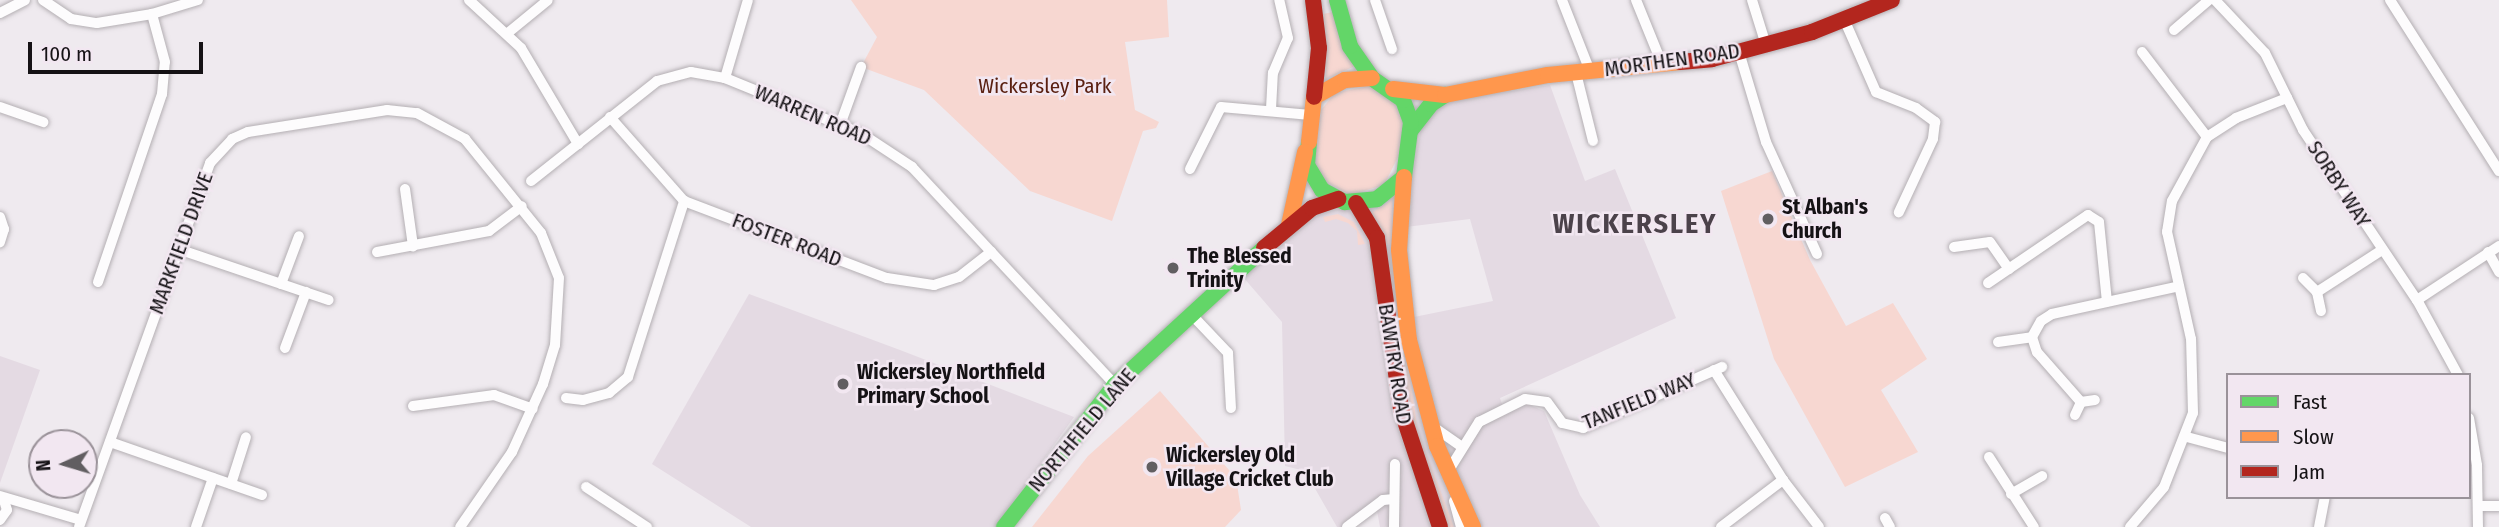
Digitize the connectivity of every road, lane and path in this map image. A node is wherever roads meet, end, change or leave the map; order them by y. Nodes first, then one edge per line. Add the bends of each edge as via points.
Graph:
1 (25, 0) edge
2 (43, 0) edge
3 (198, 0) edge
4 (470, 0) edge
5 (548, 0) edge
6 (748, 0) edge
7 (1279, 0) edge
8 (1313, 0) edge
9 (1337, 0) edge
10 (1375, 0) edge
11 (1562, 0) edge
12 (1636, 0) edge
13 (1752, 0) edge
14 (1892, 0) edge
15 (2209, 0) edge
16 (2215, 0) edge
17 (2390, 0) edge
18 (0, 13) edge
19 (152, 14) junction
20 (1844, 19) junction
21 (2174, 30) dead end
22 (509, 32) junction
23 (1766, 45) junction
24 (1392, 50) dead end
25 (1739, 52) junction
26 (2142, 52) dead end
27 (1662, 64) junction
28 (861, 67) dead end
29 (1583, 72) junction
30 (724, 78) junction
31 (1372, 78) junction
32 (1394, 89) junction
33 (1445, 95) junction
34 (1314, 97) junction
35 (2287, 98) junction
36 (0, 107) edge
37 (1271, 109) junction
38 (1311, 115) junction
39 (610, 117) junction
40 (43, 122) dead end
41 (841, 125) junction
42 (1410, 131) junction
43 (2207, 137) junction
44 (1593, 141) dead end
45 (578, 144) junction
46 (1305, 151) junction
47 (1191, 169) dead end
48 (2499, 171) edge
49 (1404, 177) junction
50 (531, 181) dead end
51 (405, 189) dead end
52 (1338, 199) junction
53 (684, 201) junction
54 (1356, 203) junction
55 (522, 206) junction
56 (1899, 212) dead end
57 (0, 217) edge
58 (1289, 225) junction
59 (299, 236) dead end
60 (0, 242) edge
61 (413, 246) junction
62 (1954, 247) dead end
63 (178, 249) junction
64 (2494, 249) edge
65 (2382, 250) junction
66 (377, 252) dead end
67 (992, 252) junction
68 (1817, 254) dead end
69 (2008, 269) junction
70 (2499, 272) edge
71 (2303, 278) dead end
72 (98, 282) dead end
73 (281, 284) junction
74 (1987, 284) dead end
75 (2176, 287) junction
76 (306, 292) junction
77 (2318, 292) junction
78 (329, 300) dead end
79 (2417, 300) junction
80 (2107, 302) junction
81 (2321, 311) dead end
82 (1192, 314) junction
83 (2032, 337) junction
84 (1998, 342) dead end
85 (285, 348) dead end
86 (2457, 373) edge
87 (1115, 385) junction
88 (566, 398) dead end
89 (2095, 400) dead end
90 (2081, 402) junction
91 (413, 406) dead end
92 (1231, 408) dead end
93 (533, 410) junction
94 (2075, 415) dead end
95 (1429, 422) junction
96 (2471, 432) edge
97 (246, 437) dead end
98 (2188, 437) junction
99 (110, 442) junction
100 (1461, 446) junction
101 (2226, 447) edge
102 (1989, 457) dead end
103 (1395, 464) dead end
104 (2042, 476) dead end
105 (213, 478) junction
106 (1449, 480) junction
107 (1783, 480) junction
108 (231, 484) junction
109 (586, 487) dead end
110 (2011, 494) junction
111 (262, 495) dead end
112 (2, 498) edge
113 (1394, 499) junction
114 (2325, 499) edge
115 (2480, 506) junction
116 (2499, 506) edge
117 (631, 517) junction
118 (0, 520) edge
119 (80, 524) edge
120 (196, 527) edge
121 (460, 527) edge
122 (624, 527) edge
123 (647, 527) edge
124 (1004, 527) edge
125 (1347, 527) edge
126 (1394, 527) edge
127 (1440, 527) edge
128 (1461, 527) edge
129 (1473, 527) edge
130 (1721, 527) edge
131 (1819, 527) edge
132 (2034, 527) edge
133 (2130, 527) edge
134 (2319, 527) edge
135 (2478, 527) edge

1 - 18 street
2 - 19 street via 61,14 84,22 115,22
3 - 19 street
4 - 22 street
5 - 22 street
6 - 30 street
7 - 37 street via 1288,38 1273,73
8 - 34 main road via 1319,48
9 - 31 main road via 1350,46
10 - 24 street
11 - 29 street
12 - 27 street
13 - 23 street
14 - 20 main road, MORTHEN ROAD
15 - 21 street
16 - 35 street, SORBY WAY via 2254,36
17 - 48 street
19 - 72 street via 164,62 162,94
20 - 23 main road, MORTHEN ROAD
20 - 56 street via 1875,92 1916,108 1935,122 1933,139
22 - 45 street
23 - 25 main road, MORTHEN ROAD
25 - 27 main road, MORTHEN ROAD
25 - 68 street via 1766,142
26 - 43 street
27 - 29 main road, MORTHEN ROAD
28 - 41 street
29 - 33 main road, MORTHEN ROAD
29 - 44 street
30 - 39 street, WARREN ROAD via 707,72 670,75 648,86
30 - 41 street, WARREN ROAD
31 - 32 main road
31 - 34 main road via 1345,80
32 - 33 main road, MORTHEN ROAD
32 - 42 main road via 1408,111
33 - 42 main road via 1431,104
34 - 38 main road
35 - 43 street via 2236,118
35 - 65 street, SORBY WAY
36 - 40 street
37 - 38 street
37 - 47 street via 1221,107
38 - 46 main road
39 - 45 street, WARREN ROAD
39 - 53 street, FOSTER ROAD
41 - 67 street, WARREN ROAD via 877,142 912,167
42 - 49 main road
43 - 75 street via 2170,209 2167,232
45 - 50 street, WARREN ROAD
46 - 52 main road via 1317,186
46 - 58 main road
49 - 54 main road via 1382,197
49 - 95 main road, BAWTRY ROAD via 1399,242 1404,307
51 - 61 street
52 - 54 main road
52 - 58 main road, NORTHFIELD LANE via 1312,208
53 - 67 street, FOSTER ROAD via 916,286 958,278
53 - 88 street via 628,377 609,393 583,400
54 - 127 main road, BAWTRY ROAD via 1377,238 1401,409
55 - 61 street via 489,231
55 - 63 street, MARKFIELD DRIVE via 465,139 443,124 417,113 374,111 248,132 232,139 202,178
55 - 93 street, MARKFIELD DRIVE via 550,246 559,278 555,345
57 - 60 street via 4,229
58 - 82 main road, NORTHFIELD LANE
59 - 73 street
61 - 66 street
62 - 69 street via 1990,242
63 - 73 street
63 - 99 street, MARKFIELD DRIVE
64 - 70 street
64 - 79 street
65 - 77 street
65 - 79 street, SORBY WAY
67 - 87 street, WARREN ROAD
69 - 74 street
69 - 80 street via 2083,217 2093,217 2099,222
71 - 77 street
73 - 76 street
75 - 80 street
75 - 98 street via 2195,370
76 - 78 street
76 - 85 street
77 - 81 street
79 - 86 street, SORBY WAY
80 - 83 street via 2052,314 2041,321
82 - 87 main road, NORTHFIELD LANE
82 - 92 street via 1228,353
83 - 84 street
83 - 90 street via 2038,352
87 - 124 main road, NORTHFIELD LANE
89 - 90 street
90 - 94 street
91 - 93 street via 494,395
93 - 121 street, MARKFIELD DRIVE via 512,452
95 - 100 street via 1446,440
95 - 106 main road, BAWTRY ROAD
96 - 115 street
97 - 108 street
98 - 101 street
98 - 133 street via 2164,487
99 - 105 street
99 - 119 street, MARKFIELD DRIVE
100 - 106 street, TANFIELD WAY
100 - 107 street, TANFIELD WAY via 1472,439 1479,422 1525,399 1547,402 1562,423 1583,428 1718,368
102 - 110 street
103 - 113 street
104 - 110 street
105 - 108 street
105 - 120 street
106 - 128 street, BAWTRY ROAD
106 - 129 main road, BAWTRY ROAD
107 - 130 street
107 - 131 street
108 - 111 street
109 - 117 street
110 - 132 street
112 - 118 street via 6,510
112 - 119 street
113 - 125 street via 1384,500
113 - 126 street
114 - 134 street
115 - 116 street
115 - 135 street
117 - 122 street
117 - 123 street

